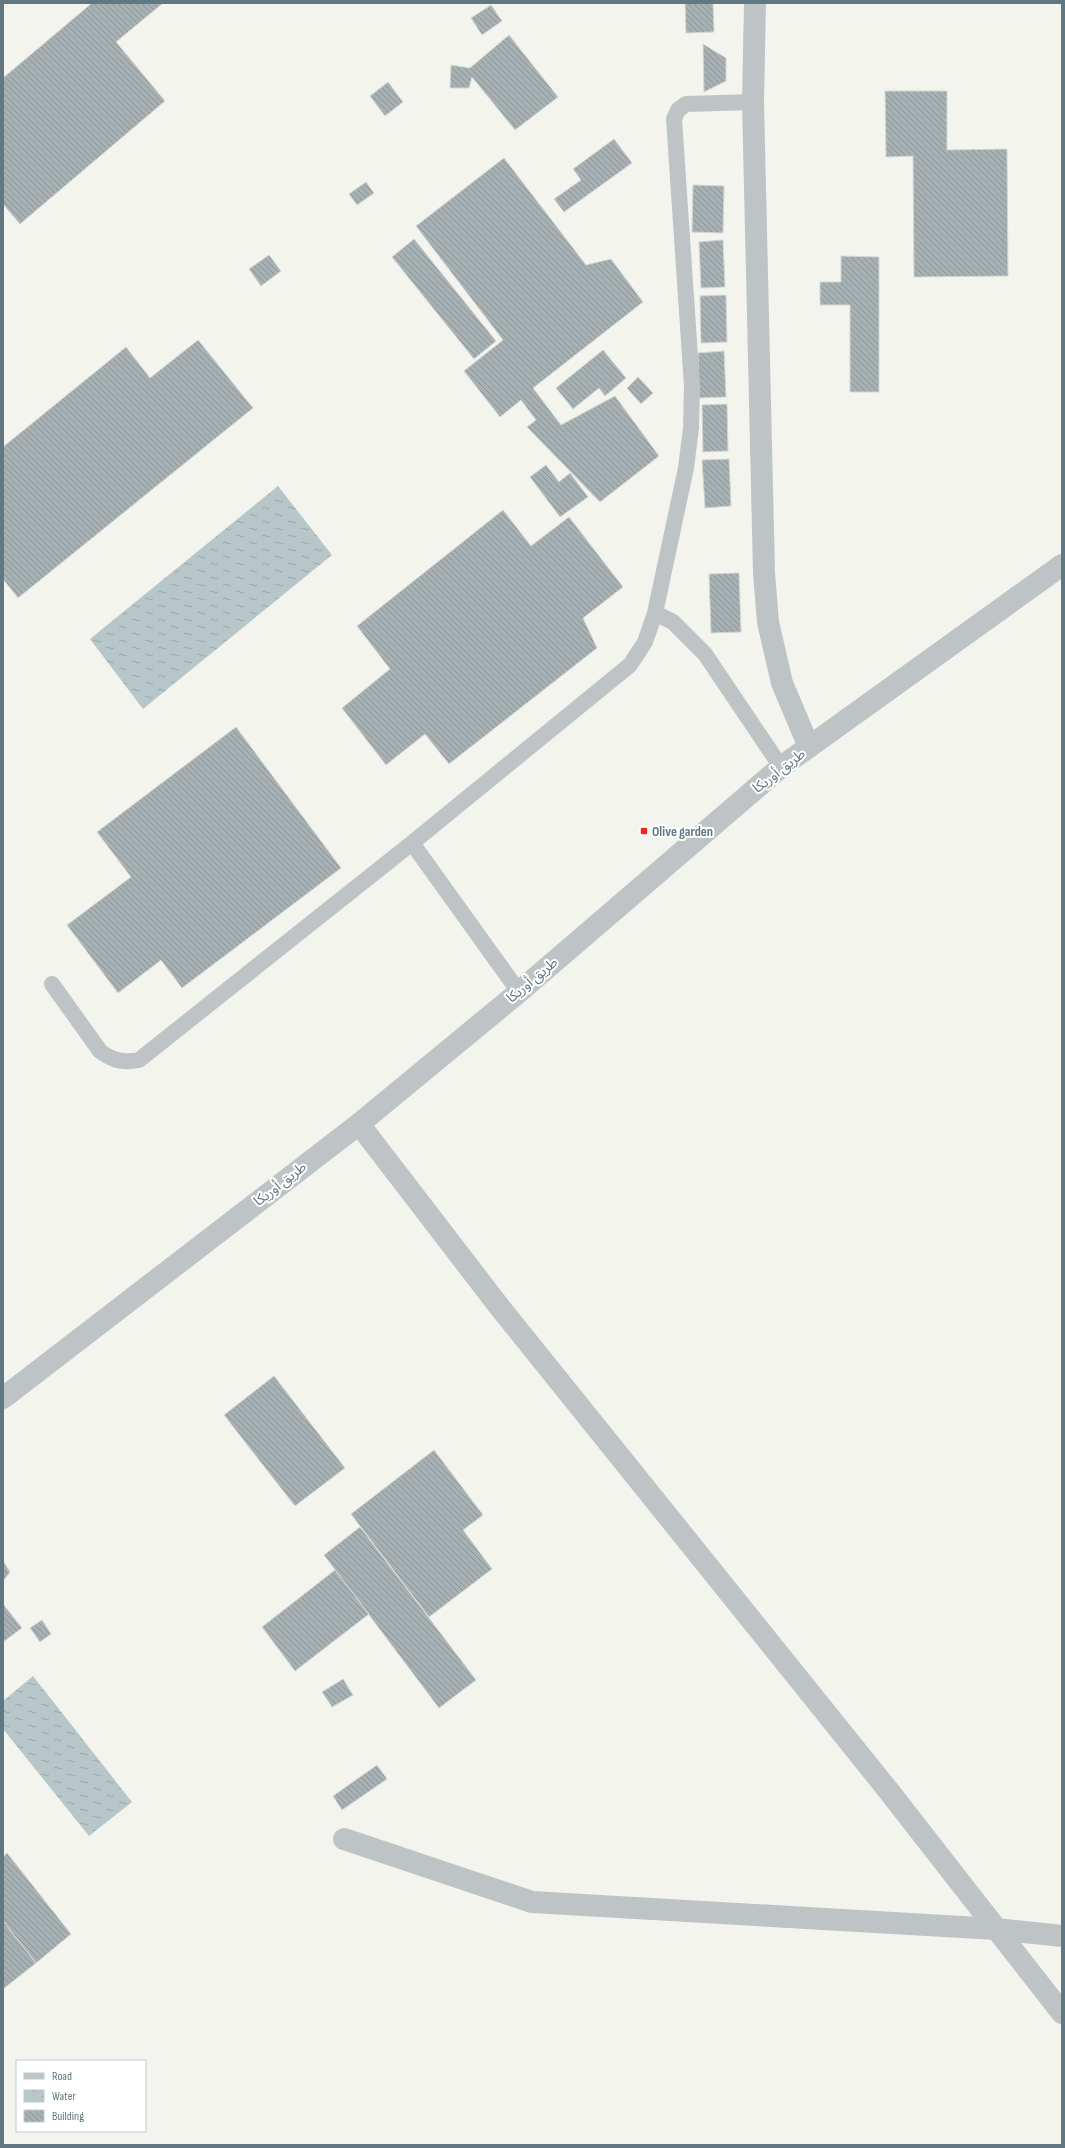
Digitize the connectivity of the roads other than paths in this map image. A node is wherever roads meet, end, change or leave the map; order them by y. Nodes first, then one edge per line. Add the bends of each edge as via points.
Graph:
1 (755, 3) edge
2 (753, 102) junction
3 (1062, 565) edge
4 (655, 613) junction
5 (809, 747) junction
6 (781, 767) junction
7 (412, 843) junction
8 (52, 984) dead end
9 (519, 992) junction
10 (359, 1124) junction
11 (3, 1398) edge
12 (344, 1839) dead end
13 (996, 1929) junction
14 (1062, 1936) edge
15 (1062, 2013) edge

1 - 2 street
2 - 4 lane via 686,104 678,110 674,119 692,386 692,428
2 - 5 street via 767,615 782,683
3 - 5 street, طريق أوريكا
4 - 6 lane via 673,622 705,654
4 - 7 lane via 645,642 630,665
5 - 6 street, طريق أوريكا
6 - 9 street, طريق أوريكا
7 - 8 lane via 139,1060 119,1061 100,1050
7 - 9 lane
9 - 10 street, طريق أوريكا
10 - 11 street, طريق أوريكا
10 - 13 street via 498,1306 888,1790
12 - 13 street via 532,1902
13 - 14 street
13 - 15 street

